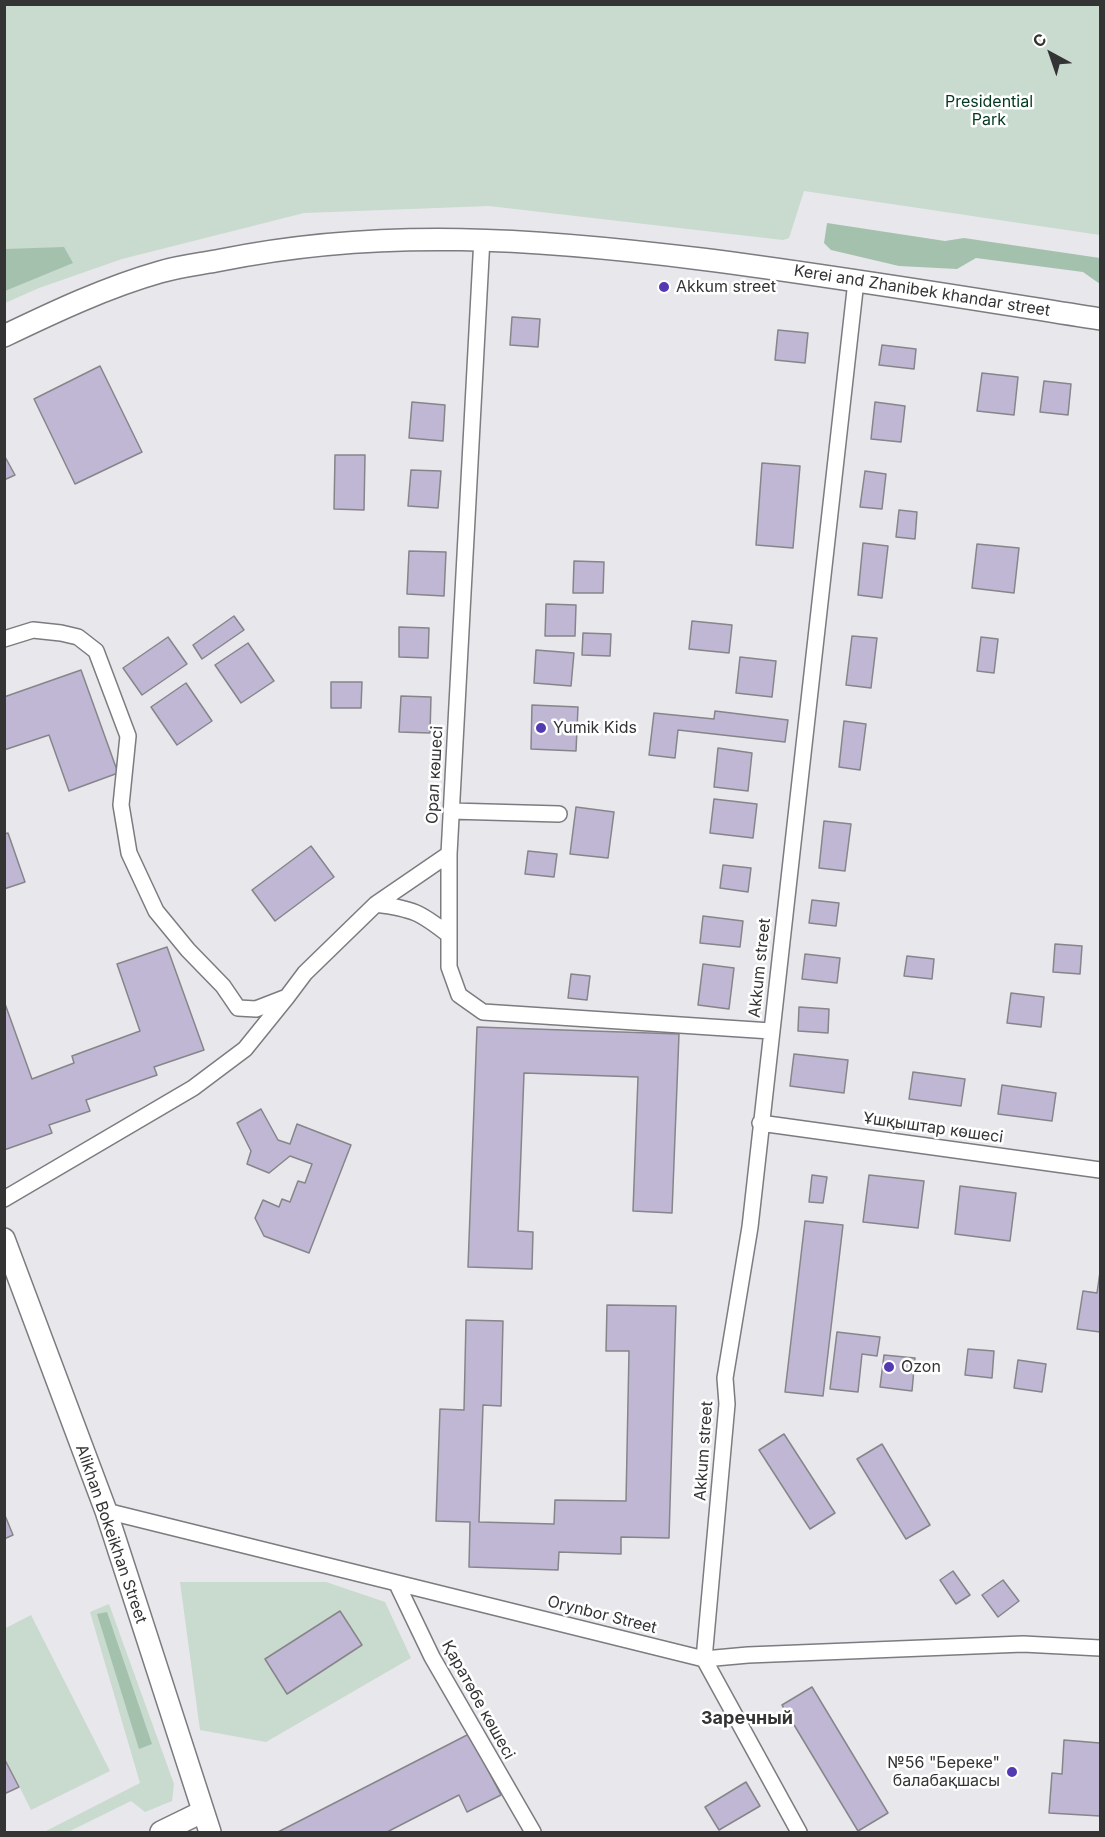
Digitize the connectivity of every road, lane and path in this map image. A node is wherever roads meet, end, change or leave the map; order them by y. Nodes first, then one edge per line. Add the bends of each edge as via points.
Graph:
1 (482, 238) junction
2 (856, 281) junction
3 (1101, 319) edge
4 (4, 336) edge
5 (4, 639) edge
6 (452, 811) junction
7 (559, 814) dead end
8 (449, 854) junction
9 (376, 904) junction
10 (449, 935) junction
11 (287, 997) junction
12 (771, 1031) junction
13 (760, 1123) junction
14 (1101, 1170) edge
15 (4, 1199) edge
16 (4, 1239) edge
17 (106, 1511) junction
18 (397, 1584) junction
19 (1101, 1648) edge
20 (704, 1659) junction
21 (202, 1812) junction
22 (161, 1833) edge
23 (210, 1833) edge
24 (533, 1833) edge
25 (799, 1833) edge

1 - 2 main road, Kerei and Zhanibek khandar street via 590,245
1 - 4 main road, Kerei and Zhanibek khandar street via 315,245 171,270
1 - 6 street, Орал көшесі
2 - 3 main road, Kerei and Zhanibek khandar street
2 - 12 street, Akkum street
5 - 11 street via 33,630 61,633 78,637 96,651 128,736 121,805 129,853 156,911 238,1008 256,1009
6 - 7 street
6 - 8 street, Орал көшесі
8 - 9 street
8 - 10 street, Орал көшесі
9 - 10 street via 408,908
9 - 11 street via 305,973
10 - 12 street, Орал көшесі via 449,967 459,994 483,1012
11 - 15 street via 245,1049 193,1089
12 - 13 street, Akkum street
13 - 14 street, Ұшқыштар көшесі
13 - 20 street, Akkum street via 750,1227 725,1378 727,1404
16 - 17 main road, Alikhan Bokeikhan Street
17 - 18 street, Orynbor Street
17 - 21 main road, Alikhan Bokeikhan Street
18 - 20 street, Orynbor Street
18 - 24 street, Қаратөбе көшесі via 432,1657
19 - 20 street, Orynbor Street via 1023,1644
20 - 25 street
21 - 22 main road
21 - 23 main road, Alikhan Bokeikhan Street

